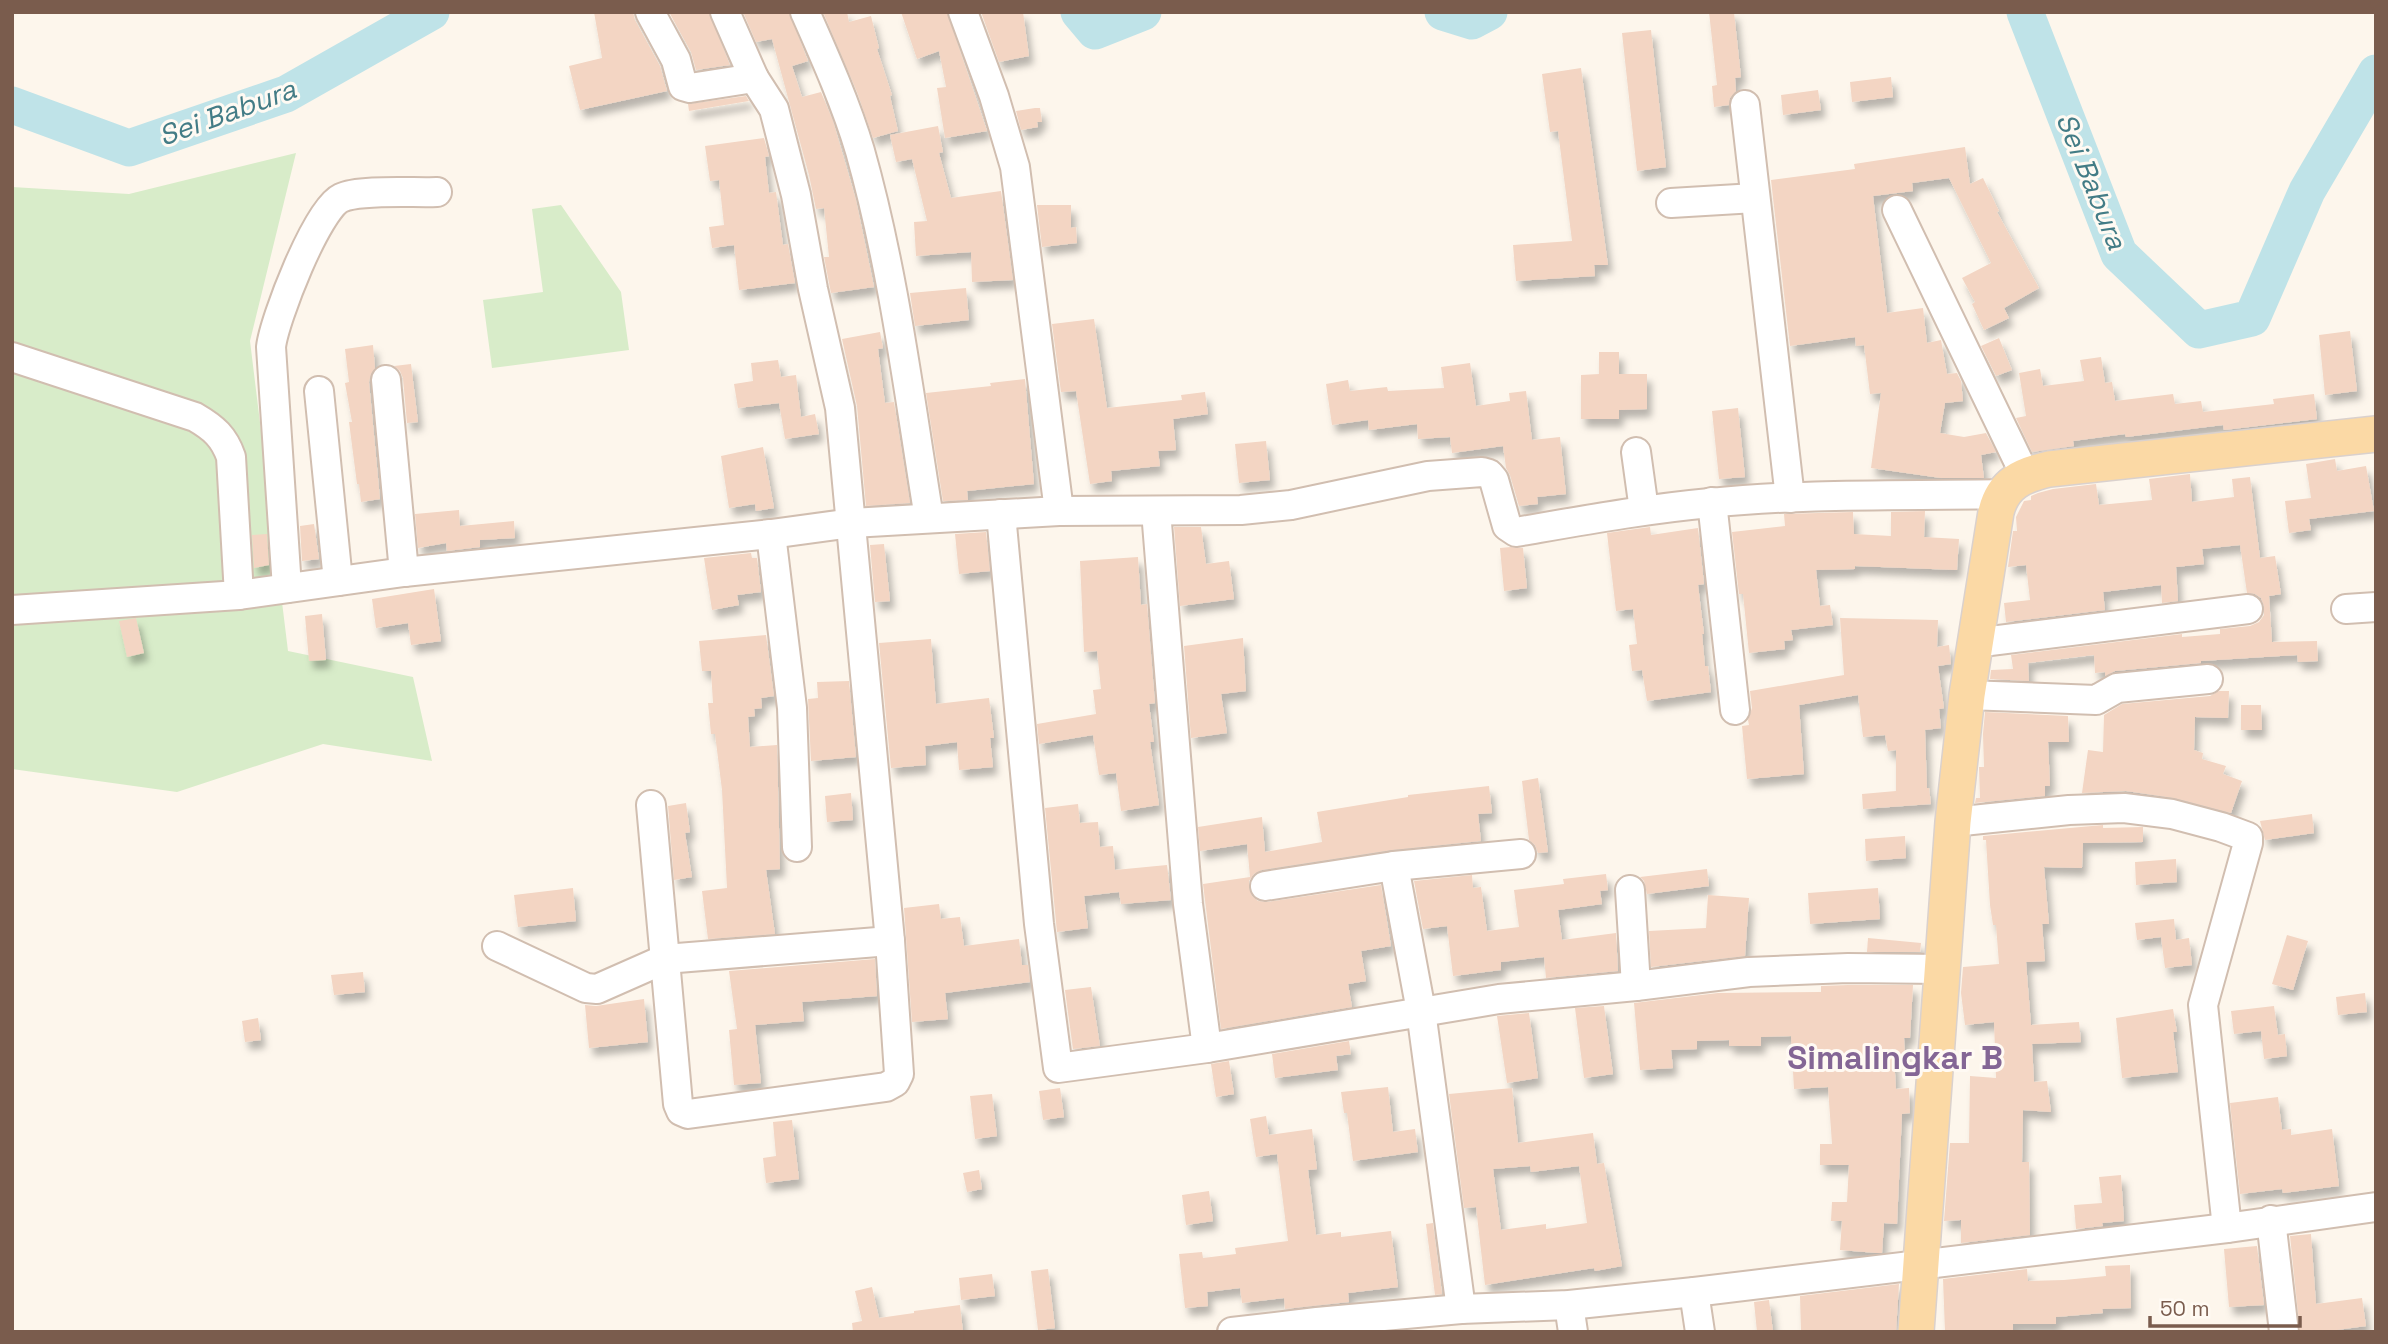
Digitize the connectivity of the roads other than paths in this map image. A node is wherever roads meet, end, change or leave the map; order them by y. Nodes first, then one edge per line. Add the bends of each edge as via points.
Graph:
1 (650, 12) edge
2 (725, 12) edge
3 (805, 12) edge
4 (963, 12) edge
5 (754, 78) junction
6 (1745, 105) dead end
7 (437, 192) dead end
8 (1755, 198) junction
9 (1671, 203) dead end
10 (1897, 210) dead end
11 (12, 358) edge
12 (386, 380) dead end
13 (319, 391) dead end
14 (2376, 434) edge
15 (1636, 452) dead end
16 (2013, 485) junction
17 (1790, 498) junction
18 (1712, 502) junction
19 (1644, 510) junction
20 (1059, 511) junction
21 (1156, 511) junction
22 (1001, 514) junction
23 (929, 518) junction
24 (852, 523) junction
25 (771, 534) junction
26 (404, 572) junction
27 (338, 581) junction
28 (287, 588) junction
29 (239, 595) junction
30 (2376, 607) edge
31 (2248, 609) dead end
32 (2346, 609) dead end
33 (12, 610) edge
34 (1974, 643) junction
35 (2208, 679) dead end
36 (1967, 695) junction
37 (1735, 710) dead end
38 (651, 805) dead end
39 (1953, 822) junction
40 (797, 847) dead end
41 (1521, 854) dead end
42 (1394, 866) junction
43 (1265, 886) dead end
44 (1630, 890) dead end
45 (890, 941) junction
46 (497, 946) dead end
47 (665, 959) junction
48 (1942, 969) junction
49 (1636, 986) junction
50 (1421, 1011) junction
51 (1207, 1048) junction
52 (2376, 1207) edge
53 (2271, 1220) junction
54 (2227, 1228) junction
55 (1919, 1266) junction
56 (1694, 1292) junction
57 (1461, 1309) junction
58 (1571, 1318) edge
59 (1318, 1327) edge
60 (1232, 1332) edge
61 (1700, 1332) edge
62 (1916, 1332) edge
63 (2284, 1332) edge

1 - 5 street via 676,60 683,86
2 - 5 street
3 - 23 street via 862,161 897,323
4 - 20 street via 1016,167
5 - 24 street via 774,109 796,195 840,408
6 - 8 street
7 - 28 street via 351,194 332,204 314,233 278,317 271,347
8 - 9 street
8 - 17 street
10 - 16 street
11 - 29 street via 195,417 215,428 231,457
12 - 26 street
13 - 27 street
14 - 16 main road via 2049,469
15 - 19 street
16 - 17 street
16 - 34 main road via 1996,512
17 - 18 street
18 - 19 street
18 - 37 street
19 - 21 street via 1516,532 1507,526 1494,480 1482,472 1428,476 1291,505
20 - 21 street
20 - 22 street
21 - 51 street via 1188,904
22 - 23 street
22 - 51 street via 1056,1067
23 - 24 street
24 - 25 street
24 - 45 street
25 - 26 street
25 - 40 street via 792,708
26 - 27 street
27 - 28 street
28 - 29 street
29 - 33 street
30 - 32 street
31 - 34 street
34 - 36 main road
35 - 36 street via 2118,688 2096,700
36 - 39 main road
38 - 47 street
39 - 48 main road
39 - 54 street via 2124,808 2172,814 2248,837 2203,1004
41 - 42 street
42 - 43 street
42 - 50 street
44 - 49 street
45 - 47 street
45 - 47 street via 899,1074 895,1082 886,1087 688,1114 678,1104
46 - 47 street via 597,989
48 - 49 street via 1749,972
48 - 55 main road
49 - 50 street
50 - 51 street
50 - 57 street
52 - 53 street
53 - 54 street
53 - 63 street
54 - 55 street
55 - 56 street
55 - 62 main road
56 - 58 street
56 - 61 street
57 - 58 street
57 - 59 street
59 - 60 street

